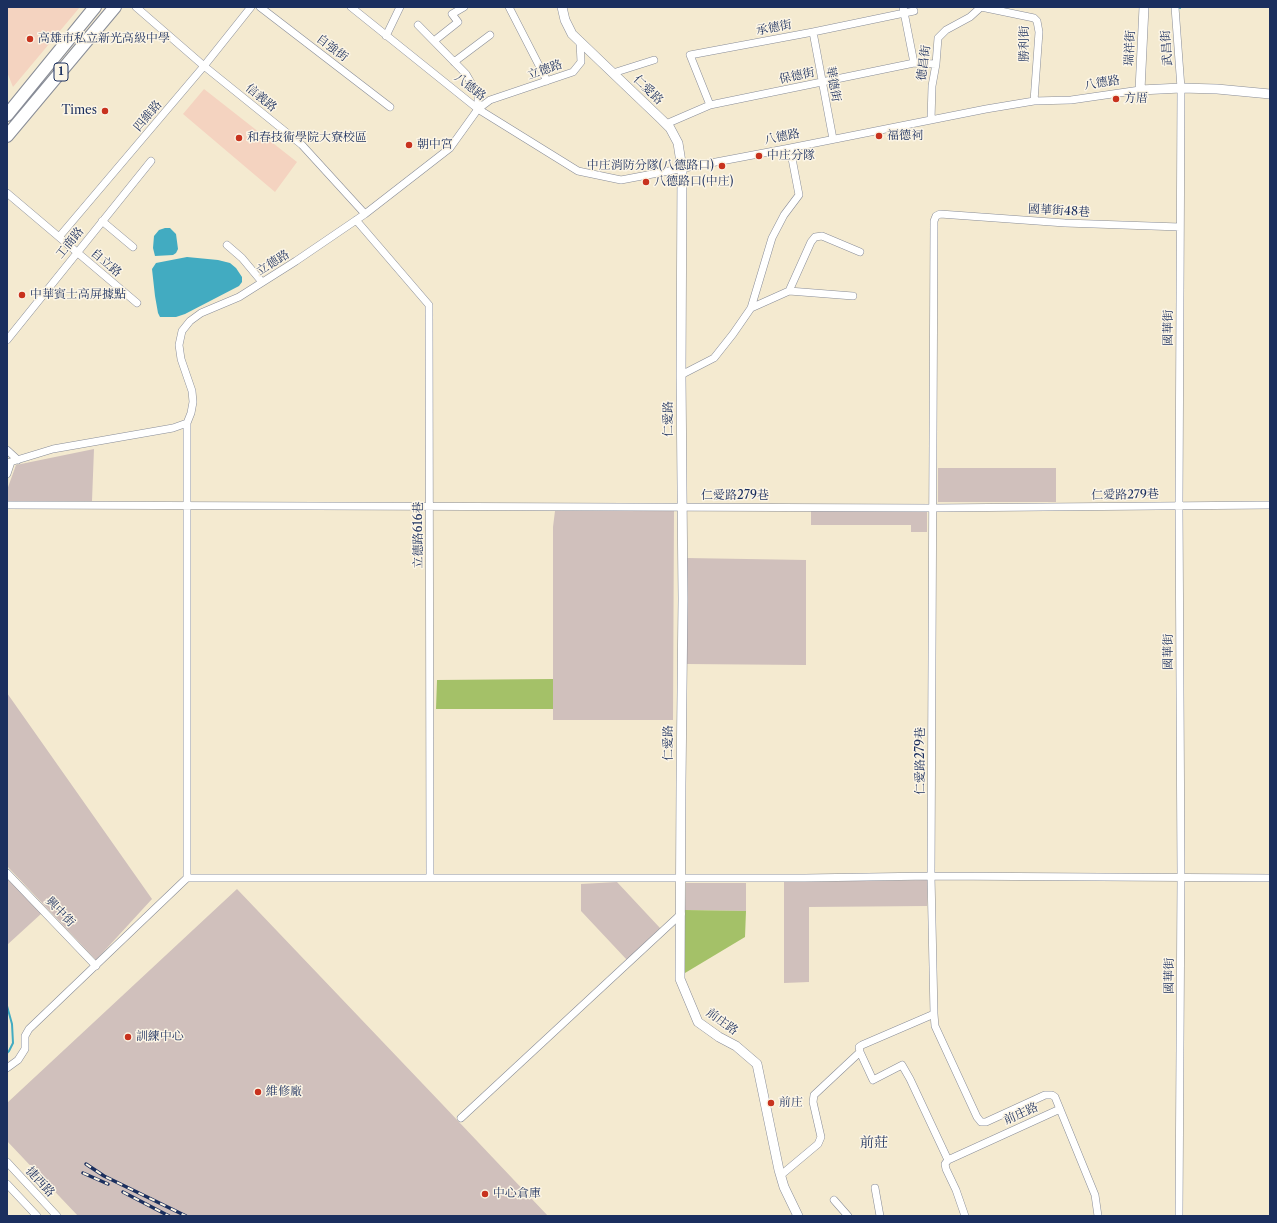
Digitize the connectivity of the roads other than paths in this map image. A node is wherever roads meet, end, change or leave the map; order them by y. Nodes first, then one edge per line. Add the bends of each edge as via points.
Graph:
1 (96, 7) edge
2 (115, 7) edge
3 (136, 7) edge
4 (251, 7) edge
5 (260, 7) edge
6 (351, 7) edge
7 (400, 7) edge
8 (464, 7) edge
9 (509, 7) edge
10 (562, 7) edge
11 (981, 7) edge
12 (1144, 7) edge
13 (1175, 7) edge
14 (904, 10) edge
15 (914, 11) dead end
16 (418, 25) dead end
17 (813, 32) junction
18 (490, 35) dead end
19 (386, 36) junction
20 (434, 41) junction
21 (580, 42) junction
22 (654, 60) dead end
23 (454, 62) junction
24 (914, 62) junction
25 (936, 64) junction
26 (204, 66) junction
27 (613, 73) junction
28 (547, 81) junction
29 (822, 82) junction
30 (1180, 88) junction
31 (1140, 90) junction
32 (1270, 94) edge
33 (1034, 101) junction
34 (710, 105) junction
35 (390, 108) dead end
36 (478, 109) junction
37 (7, 115) edge
38 (930, 120) junction
39 (666, 124) junction
40 (7, 136) edge
41 (832, 140) junction
42 (790, 148) junction
43 (151, 161) dead end
44 (682, 169) junction
45 (7, 193) edge
46 (365, 214) junction
47 (936, 216) joint
48 (356, 220) junction
49 (102, 221) junction
50 (1180, 227) junction
51 (59, 237) junction
52 (227, 245) dead end
53 (133, 248) dead end
54 (77, 252) junction
55 (860, 252) dead end
56 (262, 282) junction
57 (789, 290) junction
58 (853, 296) dead end
59 (136, 303) dead end
60 (751, 308) junction
61 (7, 340) edge
62 (681, 375) junction
63 (187, 423) junction
64 (7, 450) edge
65 (12, 462) edge
66 (7, 474) edge
67 (7, 505) edge
68 (1179, 505) junction
69 (1270, 505) edge
70 (186, 506) junction
71 (430, 506) junction
72 (682, 507) junction
73 (933, 508) junction
74 (7, 873) edge
75 (931, 876) junction
76 (1181, 877) junction
77 (187, 878) junction
78 (430, 878) junction
79 (680, 878) junction
80 (1270, 878) edge
81 (681, 914) junction
82 (96, 966) junction
83 (934, 1014) junction
84 (860, 1052) junction
85 (7, 1068) edge
86 (1060, 1109) junction
87 (461, 1118) dead end
88 (948, 1160) junction
89 (7, 1162) edge
90 (781, 1175) junction
91 (7, 1184) edge
92 (875, 1188) dead end
93 (834, 1200) dead end
94 (37, 1216) edge
95 (57, 1216) edge
96 (798, 1216) edge
97 (848, 1216) edge
98 (880, 1216) edge
99 (965, 1216) edge
100 (1098, 1216) edge
101 (1179, 1216) edge

1 - 37 main road, 1
2 - 40 main road, 1
3 - 26 street, 信義路
4 - 26 street, 四維路
5 - 35 street, 自強街
6 - 19 street, 八德路
7 - 19 street
8 - 20 street via 452,14 458,22
9 - 28 street
10 - 21 street, 仁愛路 via 568,28
11 - 25 street, 德昌街 via 938,38
11 - 33 street, 勝利街 via 1034,18 1037,21 1039,32
12 - 31 street, 瑞祥街
13 - 30 street, 武昌街
14 - 15 street, 承德街
14 - 17 street, 承德街
14 - 24 street
16 - 20 street
17 - 29 street, 華德街
17 - 34 street, 承德街 via 690,55
18 - 23 street
19 - 36 street, 八德路
20 - 23 street
21 - 27 street, 仁愛路
21 - 28 street, 立德路 via 581,62 573,72
22 - 27 street
23 - 36 street via 466,74 478,95
24 - 25 street, 保德街
24 - 29 street, 保德街
25 - 38 street, 德昌街
26 - 46 street, 信義路 via 302,145
26 - 51 street, 四維路
27 - 39 street, 仁愛路
28 - 36 street, 立德路 via 490,100
29 - 34 street, 保德街
29 - 41 street, 華德街
30 - 31 street, 八德路
30 - 32 street, 八德路
30 - 50 street, 國華街
31 - 33 street, 八德路 via 1071,100
33 - 38 street, 八德路
34 - 39 street, 保德街
36 - 44 street, 八德路 via 578,171 621,180
36 - 46 street, 立德路 via 450,148
38 - 41 street, 八德路
39 - 44 street, 仁愛路 via 678,143
41 - 42 street, 八德路
42 - 44 street, 八德路
42 - 60 street via 799,195 784,215 772,238
43 - 49 street, 工商路
44 - 62 street, 仁愛路
45 - 51 street, 自立路
46 - 48 street, 立德路
47 - 50 street, 國華街48巷 via 940,214 1065,223
47 - 73 street, 仁愛路279巷
48 - 56 street, 立德路 via 296,262
48 - 71 street, 立德路616巷 via 429,305
49 - 53 street
49 - 54 street, 工商路
50 - 68 street, 國華街
51 - 54 street, 自立路
52 - 56 street
54 - 59 street, 自立路
54 - 61 street, 工商路
55 - 57 street via 822,236 815,237
56 - 63 street, 立德路 via 238,297 201,313 190,321 182,332 179,345 181,359 193,402
57 - 58 street
57 - 60 street
60 - 62 street via 714,358
62 - 72 street, 仁愛路
63 - 65 street via 173,428 54,449
63 - 70 street, 立德路
64 - 65 street
65 - 66 street
67 - 70 street, 仁愛路279巷
68 - 69 street, 仁愛路279巷
68 - 73 street, 仁愛路279巷
68 - 76 street, 國華街
70 - 71 street, 仁愛路279巷
70 - 77 street, 立德路
71 - 72 street, 仁愛路279巷
71 - 78 street, 立德路616巷
72 - 73 street, 仁愛路279巷
72 - 79 street, 仁愛路
73 - 75 street, 仁愛路279巷
74 - 82 street, 興中街
75 - 76 street
75 - 79 street
75 - 83 street, 仁愛路279巷
76 - 80 street
76 - 101 street, 國華街
77 - 78 street
77 - 82 street
78 - 79 street
79 - 81 street, 前庄路
81 - 87 street
81 - 90 street, 前庄路 via 680,979 698,1022 736,1046 757,1064
82 - 85 street via 30,1029 25,1036 25,1049 18,1060
83 - 84 street via 862,1045 859,1048
83 - 86 street, 仁愛路279巷 via 935,1026 981,1122 1045,1095 1055,1097
84 - 88 street via 874,1080 902,1065
84 - 90 street via 814,1095 813,1102 821,1137 818,1144
86 - 88 street, 前庄路
86 - 100 street via 1095,1195
88 - 99 street via 945,1164 946,1169
89 - 95 street, 捷西路
90 - 96 street, 前庄路
91 - 94 street
92 - 98 street
93 - 97 street

